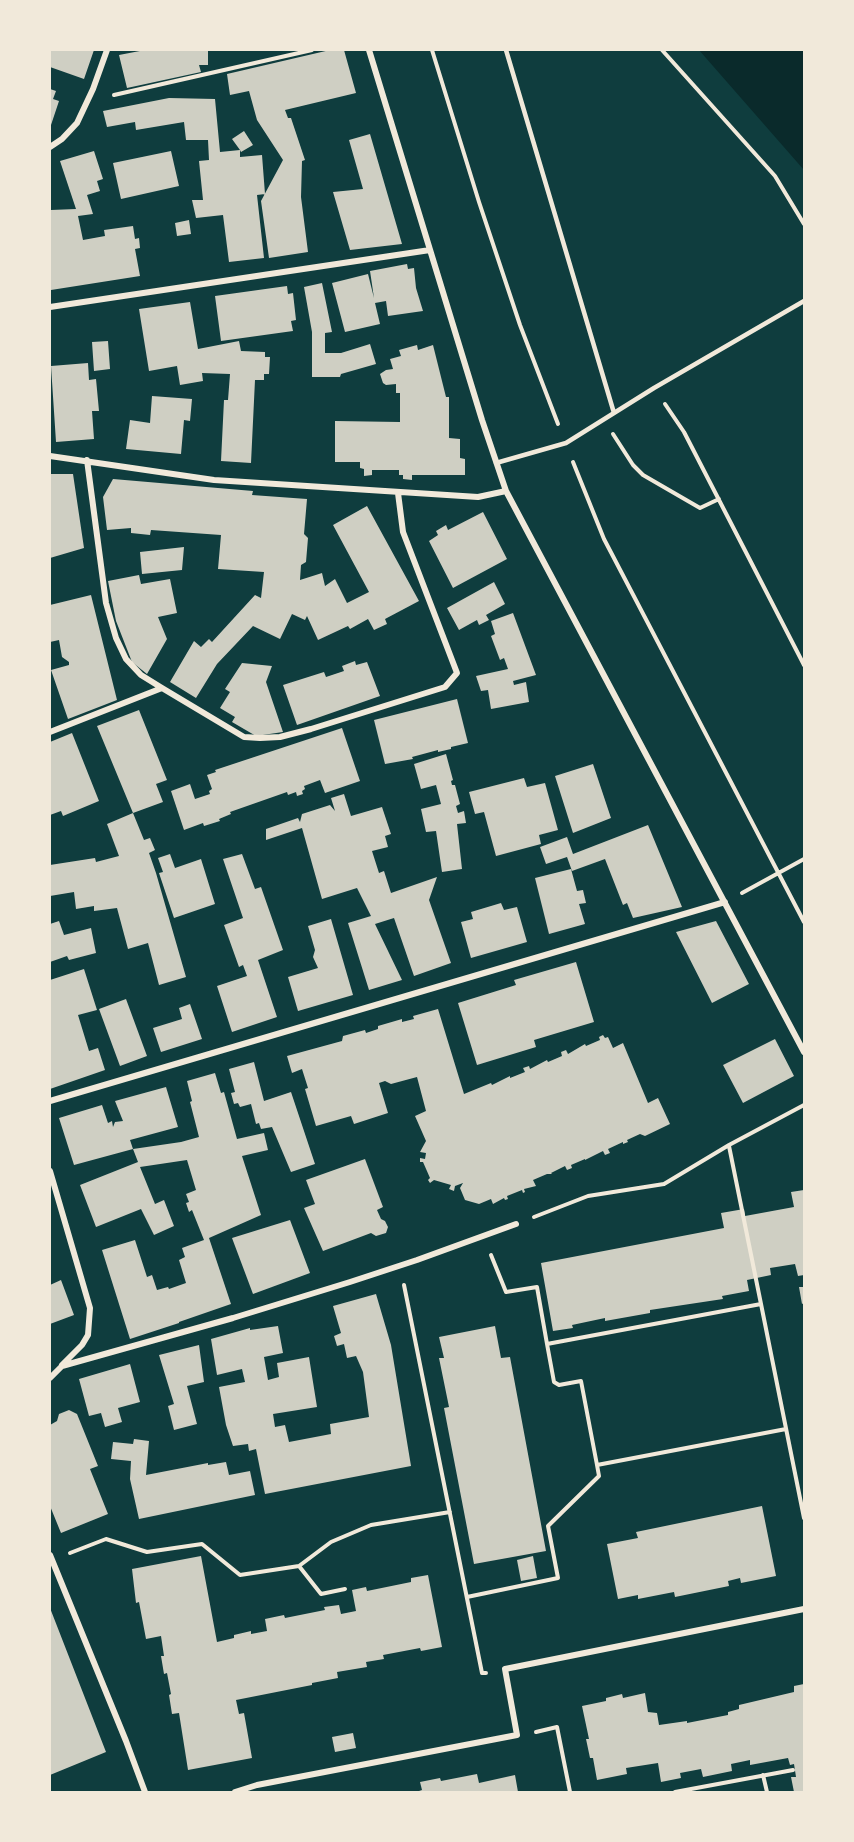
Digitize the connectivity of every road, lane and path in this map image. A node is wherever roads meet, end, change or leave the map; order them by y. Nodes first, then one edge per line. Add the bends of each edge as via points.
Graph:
1 (107, 50) edge
2 (312, 50) edge
3 (369, 50) edge
4 (432, 50) edge
5 (506, 50) edge
6 (662, 50) edge
7 (93, 89) junction
8 (50, 147) edge
9 (804, 224) edge
10 (430, 250) junction
11 (804, 301) edge
12 (50, 307) edge
13 (654, 388) junction
14 (614, 412) junction
15 (604, 420) junction
16 (566, 443) junction
17 (50, 456) edge
18 (87, 460) junction
19 (496, 464) junction
20 (506, 491) junction
21 (398, 492) junction
22 (719, 499) junction
23 (804, 665) edge
24 (162, 688) junction
25 (50, 732) edge
26 (804, 858) edge
27 (778, 872) junction
28 (725, 902) junction
29 (804, 922) edge
30 (804, 1052) edge
31 (50, 1101) edge
32 (804, 1105) edge
33 (729, 1145) junction
34 (50, 1171) edge
35 (516, 1224) joint
36 (484, 1236) junction
37 (400, 1266) junction
38 (761, 1304) junction
39 (547, 1344) junction
40 (62, 1366) junction
41 (50, 1378) edge
42 (786, 1429) junction
43 (597, 1466) junction
44 (450, 1512) junction
45 (804, 1518) edge
46 (51, 1558) edge
47 (299, 1566) junction
48 (345, 1589) dead end
49 (466, 1597) junction
50 (804, 1609) edge
51 (505, 1669) junction
52 (517, 1735) junction
53 (793, 1770) dead end
54 (763, 1775) junction
55 (697, 1790) edge
56 (145, 1792) edge
57 (235, 1792) edge
58 (570, 1792) edge
59 (675, 1792) edge
60 (767, 1792) edge

1 - 7 street
2 - 7 path via 108,96
3 - 10 street
4 - 16 path via 520,325
5 - 14 lane
6 - 9 path via 775,176
7 - 8 street via 77,123
10 - 12 street
10 - 19 street
11 - 13 lane
13 - 14 lane
13 - 22 path via 684,432
14 - 15 lane
15 - 16 lane
15 - 22 path via 643,475 700,508
16 - 19 lane
16 - 27 path via 604,539
17 - 18 street
18 - 21 street via 214,480
18 - 24 street via 106,603 116,639 126,659 141,675
19 - 20 street
20 - 21 street via 478,497
20 - 28 street
21 - 24 street via 403,532 457,673 445,687 311,729 260,738 244,736
22 - 23 path
24 - 25 street
26 - 27 path
27 - 28 path
27 - 29 path
28 - 30 street
28 - 31 street
32 - 33 path
33 - 35 path via 664,1184 588,1196
33 - 38 path
34 - 40 street via 90,1308 88,1335
35 - 36 street
36 - 37 street
36 - 39 path via 506,1292 537,1287
37 - 40 street
37 - 44 path
38 - 39 path
38 - 42 path
39 - 43 path via 554,1382 559,1385 581,1381
40 - 41 street
42 - 43 path
42 - 45 path
43 - 49 path via 598,1476 548,1526 558,1578
44 - 47 path via 371,1525 331,1542
44 - 49 path
46 - 47 path via 106,1539 147,1552 202,1544 240,1575
46 - 56 street
47 - 48 path via 321,1594
49 - 51 path via 482,1673
50 - 51 street
51 - 52 street
52 - 57 street
52 - 58 path via 557,1727
53 - 54 path
54 - 55 path
54 - 60 path
55 - 59 path

